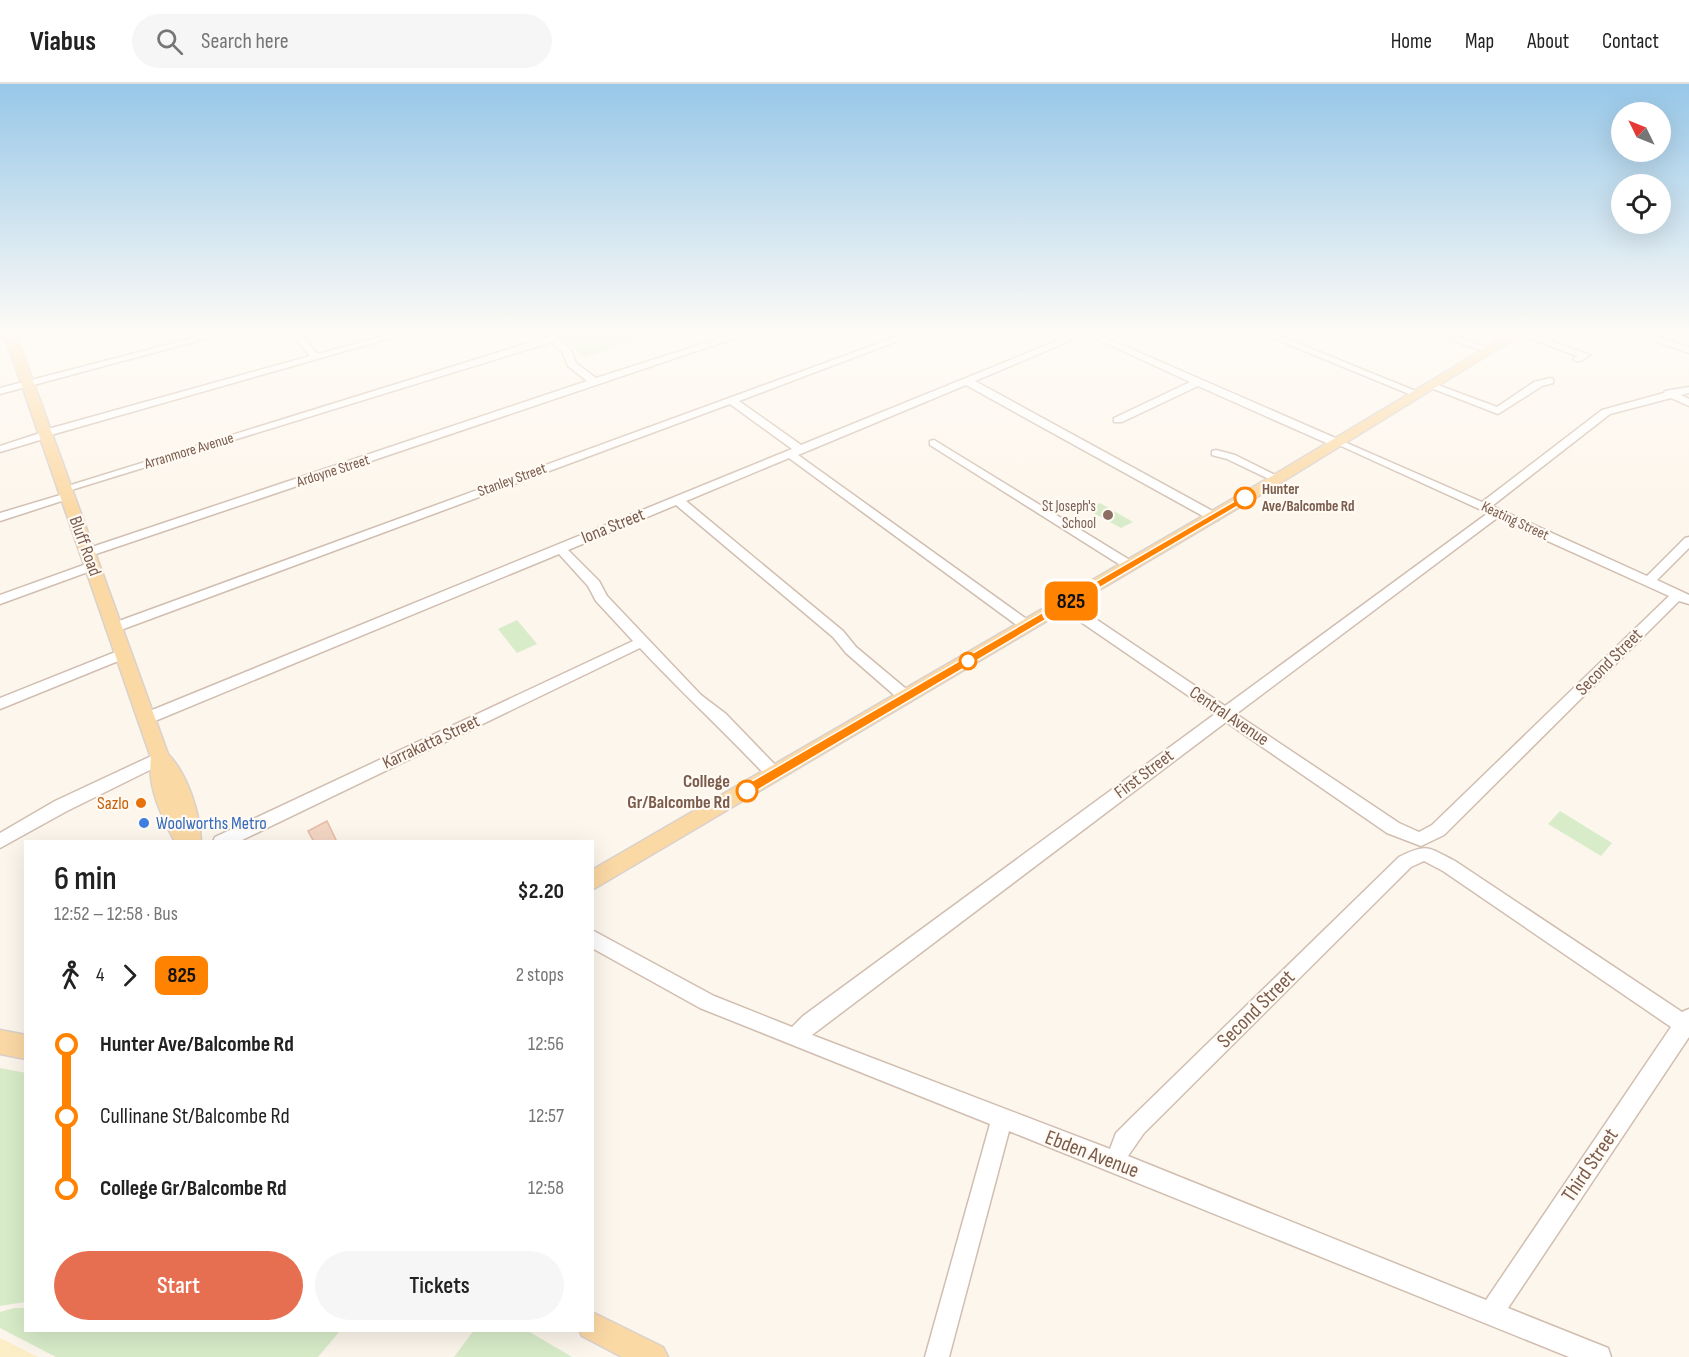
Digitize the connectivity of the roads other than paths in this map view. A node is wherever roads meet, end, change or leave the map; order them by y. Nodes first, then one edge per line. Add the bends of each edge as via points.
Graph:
1 (30, 393) edge
2 (190, 393) edge
3 (381, 393) edge
4 (566, 393) edge
5 (749, 393) edge
6 (937, 393) edge
7 (990, 393) edge
8 (1174, 393) edge
9 (1223, 393) edge
10 (1451, 393) edge
11 (1524, 393) edge
12 (1668, 393) edge
13 (1669, 393) edge
14 (1418, 394) edge
15 (731, 400) junction
16 (1689, 403) edge
17 (1118, 420) dead end
18 (45, 434) junction
19 (934, 443) dead end
20 (1337, 444) junction
21 (0, 449) edge
22 (795, 451) junction
23 (1216, 453) dead end
24 (1277, 479) junction
25 (65, 492) junction
26 (677, 500) junction
27 (1490, 510) junction
28 (0, 517) edge
29 (1214, 517) junction
30 (1689, 541) edge
31 (560, 548) junction
32 (89, 559) junction
33 (1129, 565) junction
34 (1648, 582) junction
35 (1683, 598) edge
36 (0, 600) edge
37 (1064, 604) junction
38 (1028, 626) junction
39 (113, 628) junction
40 (642, 642) junction
41 (123, 654) junction
42 (906, 697) junction
43 (0, 704) edge
44 (1226, 714) junction
45 (146, 719) junction
46 (160, 758) junction
47 (774, 774) junction
48 (185, 840) edge
49 (191, 840) edge
50 (225, 840) edge
51 (0, 841) edge
52 (1421, 846) junction
53 (594, 880) edge
54 (594, 939) edge
55 (1688, 1024) edge
56 (795, 1038) junction
57 (0, 1042) edge
58 (24, 1047) edge
59 (1002, 1120) junction
60 (1115, 1162) junction
61 (1492, 1312) junction
62 (594, 1327) edge
63 (653, 1357) edge
64 (937, 1357) edge
65 (1599, 1357) edge

1 - 18 main road, Bluff Road
2 - 18 street
3 - 25 street, Arranmore Avenue
4 - 32 street, Ardoyne Street
5 - 15 street, Stanley Street
6 - 22 street, Iona Street
7 - 29 street
8 - 17 street
9 - 20 street, Keating Street
10 - 11 street via 1498,411
12 - 27 street, First Street via 1606,412
13 - 16 street
14 - 20 main road
15 - 22 street
15 - 39 street, Stanley Street
18 - 21 street
18 - 25 main road, Bluff Road
19 - 33 street
20 - 24 main road
20 - 27 street, Keating Street
22 - 26 street, Iona Street
22 - 38 street
23 - 24 street
24 - 29 main road
25 - 28 street, Arranmore Avenue
25 - 32 main road, Bluff Road
26 - 31 street, Iona Street
26 - 42 street via 830,627
27 - 34 street, Keating Street
27 - 44 street, First Street
29 - 33 main road
30 - 34 street
31 - 40 street
31 - 45 street, Iona Street
32 - 36 street, Ardoyne Street
32 - 39 main road, Bluff Road
33 - 37 main road
34 - 35 street, Keating Street
35 - 52 street, Second Street
37 - 38 main road
37 - 44 street, Central Avenue
38 - 42 main road
39 - 41 main road, Bluff Road
40 - 47 street
40 - 50 street, Karrakatta Street
41 - 43 street
41 - 45 main road, Bluff Road
42 - 47 main road
44 - 52 street, Central Avenue
44 - 56 street, First Street
45 - 46 main road, Bluff Road
46 - 48 main road, Bluff Road via 157,771
46 - 49 main road, Bluff Road via 169,766 190,825
46 - 51 street
47 - 53 main road
52 - 55 street, Central Avenue
52 - 60 street, Second Street via 1137,1126 1124,1140
54 - 56 street, Ebden Avenue via 706,1002
55 - 61 street, Third Street
56 - 59 street, Ebden Avenue
57 - 58 main road
59 - 60 street, Ebden Avenue
59 - 64 street
60 - 61 street, Ebden Avenue
61 - 65 street, Ebden Avenue
62 - 63 main road

